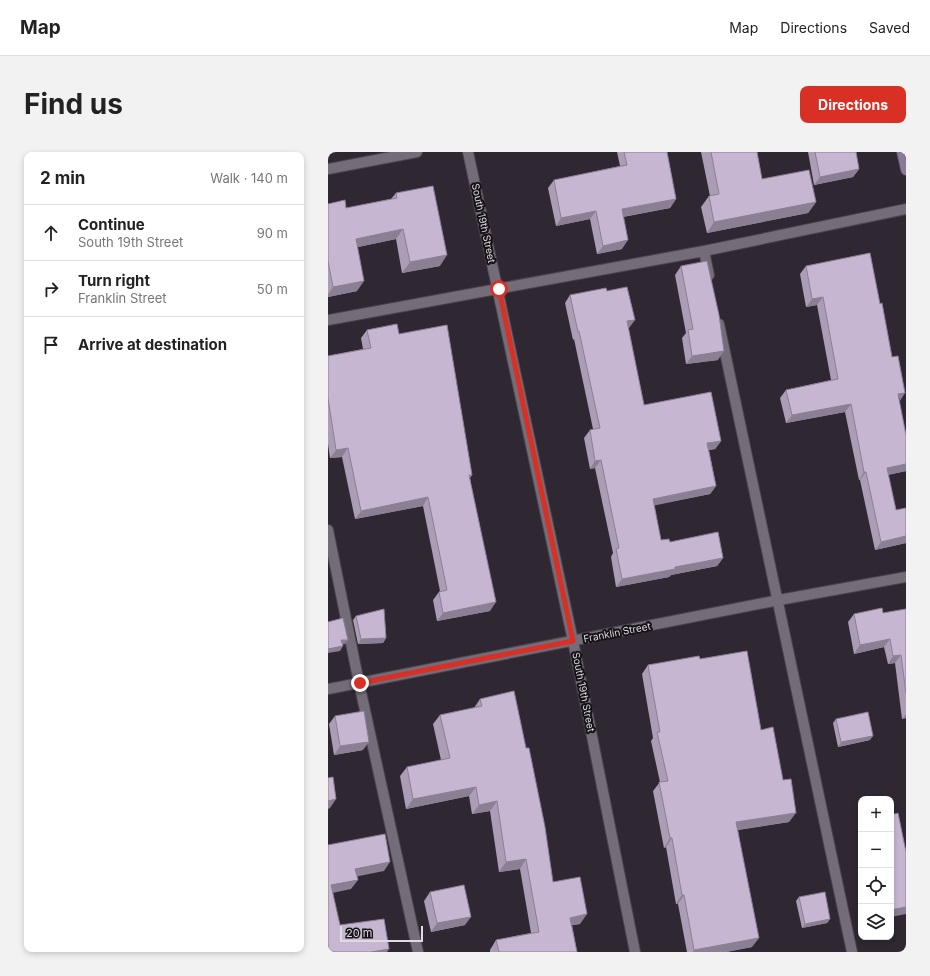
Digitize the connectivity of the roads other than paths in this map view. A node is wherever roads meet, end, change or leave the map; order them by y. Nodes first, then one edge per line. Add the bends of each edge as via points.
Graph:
1 (417, 152) edge
2 (468, 152) edge
3 (902, 152) edge
4 (328, 169) edge
5 (906, 170) edge
6 (906, 209) edge
7 (704, 251) junction
8 (710, 282) edge
9 (499, 289) junction
10 (717, 313) edge
11 (328, 320) edge
12 (328, 530) edge
13 (906, 578) edge
14 (779, 600) junction
15 (573, 641) junction
16 (360, 683) junction
17 (328, 689) edge
18 (418, 952) edge
19 (635, 952) edge
20 (852, 952) edge

1 - 4 street
2 - 9 street, South 19th Street
3 - 5 main road
6 - 7 street
7 - 8 street
7 - 9 street
9 - 11 street
9 - 15 street, South 19th Street
10 - 14 street
12 - 16 street
13 - 14 street, Franklin Street
14 - 15 street, Franklin Street
14 - 20 street
15 - 16 street, Franklin Street
15 - 19 street, South 19th Street
16 - 17 street, Franklin Street
16 - 18 street

